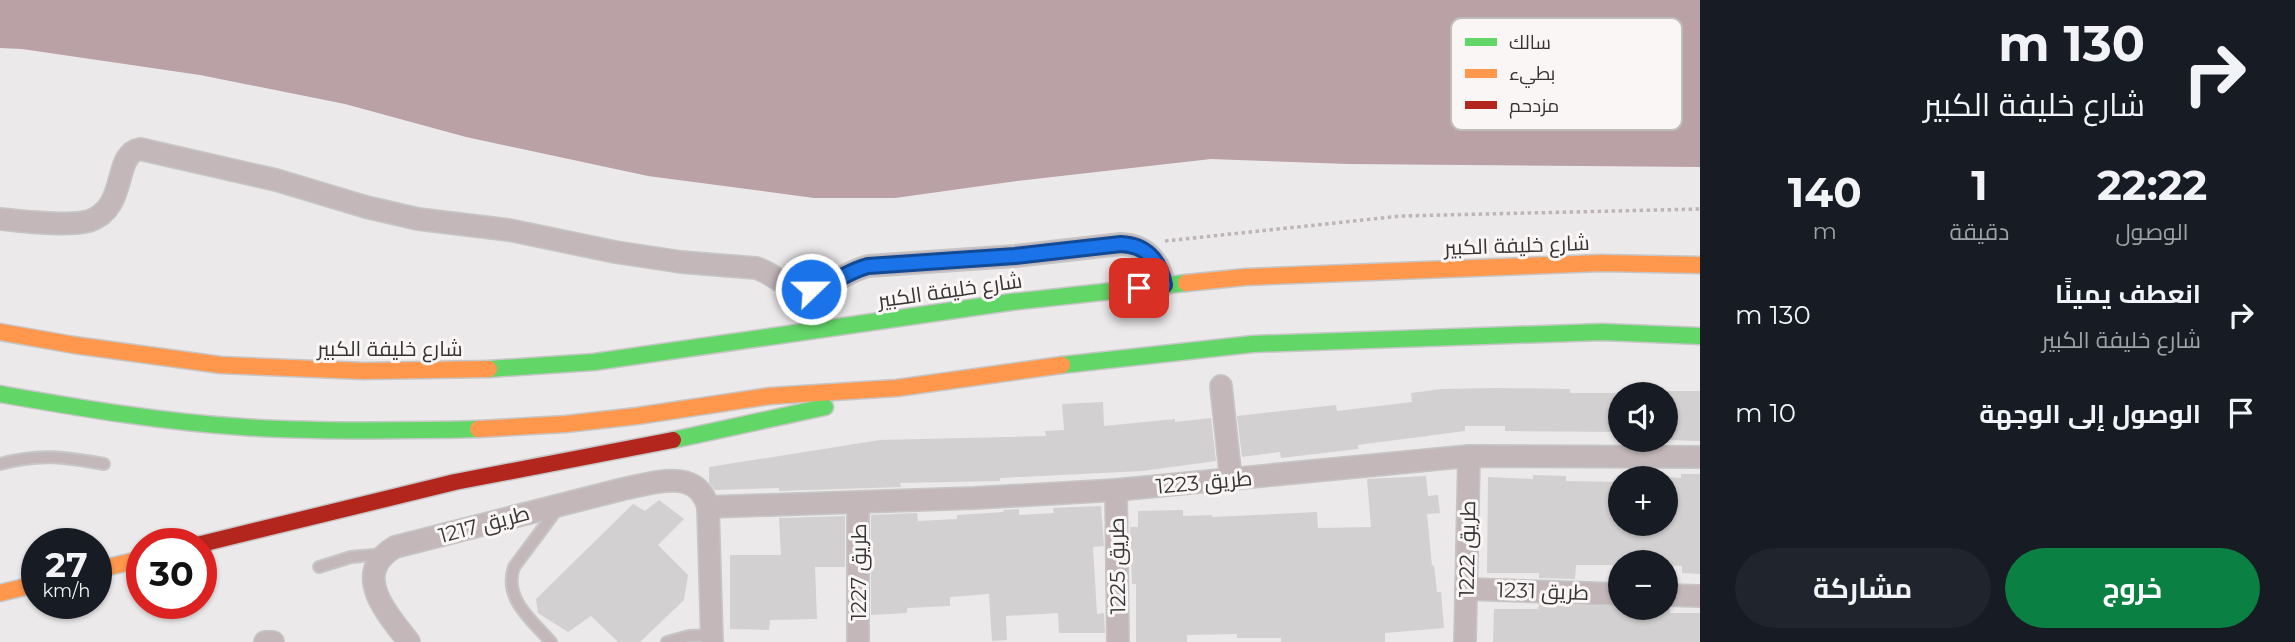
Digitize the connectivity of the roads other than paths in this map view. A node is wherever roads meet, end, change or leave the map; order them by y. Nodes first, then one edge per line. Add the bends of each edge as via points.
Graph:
1 (0, 219) edge
2 (1700, 265) edge
3 (1164, 285) junction
4 (0, 332) edge
5 (1700, 336) edge
6 (1221, 386) dead end
7 (897, 387) junction
8 (0, 394) edge
9 (1469, 456) junction
10 (1700, 457) edge
11 (0, 464) edge
12 (104, 464) dead end
13 (1231, 480) junction
14 (1116, 490) junction
15 (562, 503) junction
16 (858, 503) junction
17 (708, 507) junction
18 (217, 540) edge
19 (384, 554) junction
20 (319, 567) dead end
21 (21, 588) edge
22 (1466, 589) junction
23 (0, 593) edge
24 (1608, 594) edge
25 (1678, 595) edge
26 (1700, 596) edge
27 (712, 639) edge
28 (265, 642) edge
29 (273, 642) edge
30 (409, 642) edge
31 (551, 642) edge
32 (667, 642) edge
33 (858, 642) edge
34 (1118, 642) edge
35 (1465, 642) edge

1 - 3 street via 80,223 97,218 115,199 127,156 140,149 418,219 509,230 681,262 756,268 801,288 821,288 868,266 1133,244 1158,264
2 - 3 main road, شارع خليفة الكبير via 1601,263 1246,277
3 - 4 main road, شارع خليفة الكبير via 1012,302 594,362 483,369 364,371 221,365
5 - 7 main road via 1602,332 1253,344
6 - 13 street
7 - 8 main road via 770,396 566,424 368,432 177,421
7 - 18 main road via 756,423 455,482
9 - 10 street, طريق 1223
9 - 13 street, طريق 1223
9 - 22 street, طريق 1222
11 - 12 lane via 51,456
13 - 14 street, طريق 1223
14 - 16 street, طريق 1223
14 - 34 street, طريق 1225
15 - 17 street, طريق 1217 via 686,481 696,486
15 - 19 street, طريق 1217 via 395,547
15 - 31 lane via 510,577 513,597
16 - 17 street, طريق 1223
16 - 33 street, طريق 1227
17 - 27 street
19 - 20 lane via 351,557
19 - 30 street via 373,584
21 - 23 main road
22 - 24 street, طريق 1231
22 - 35 street, طريق 1222
25 - 26 street
27 - 32 lane via 689,636
28 - 29 street

